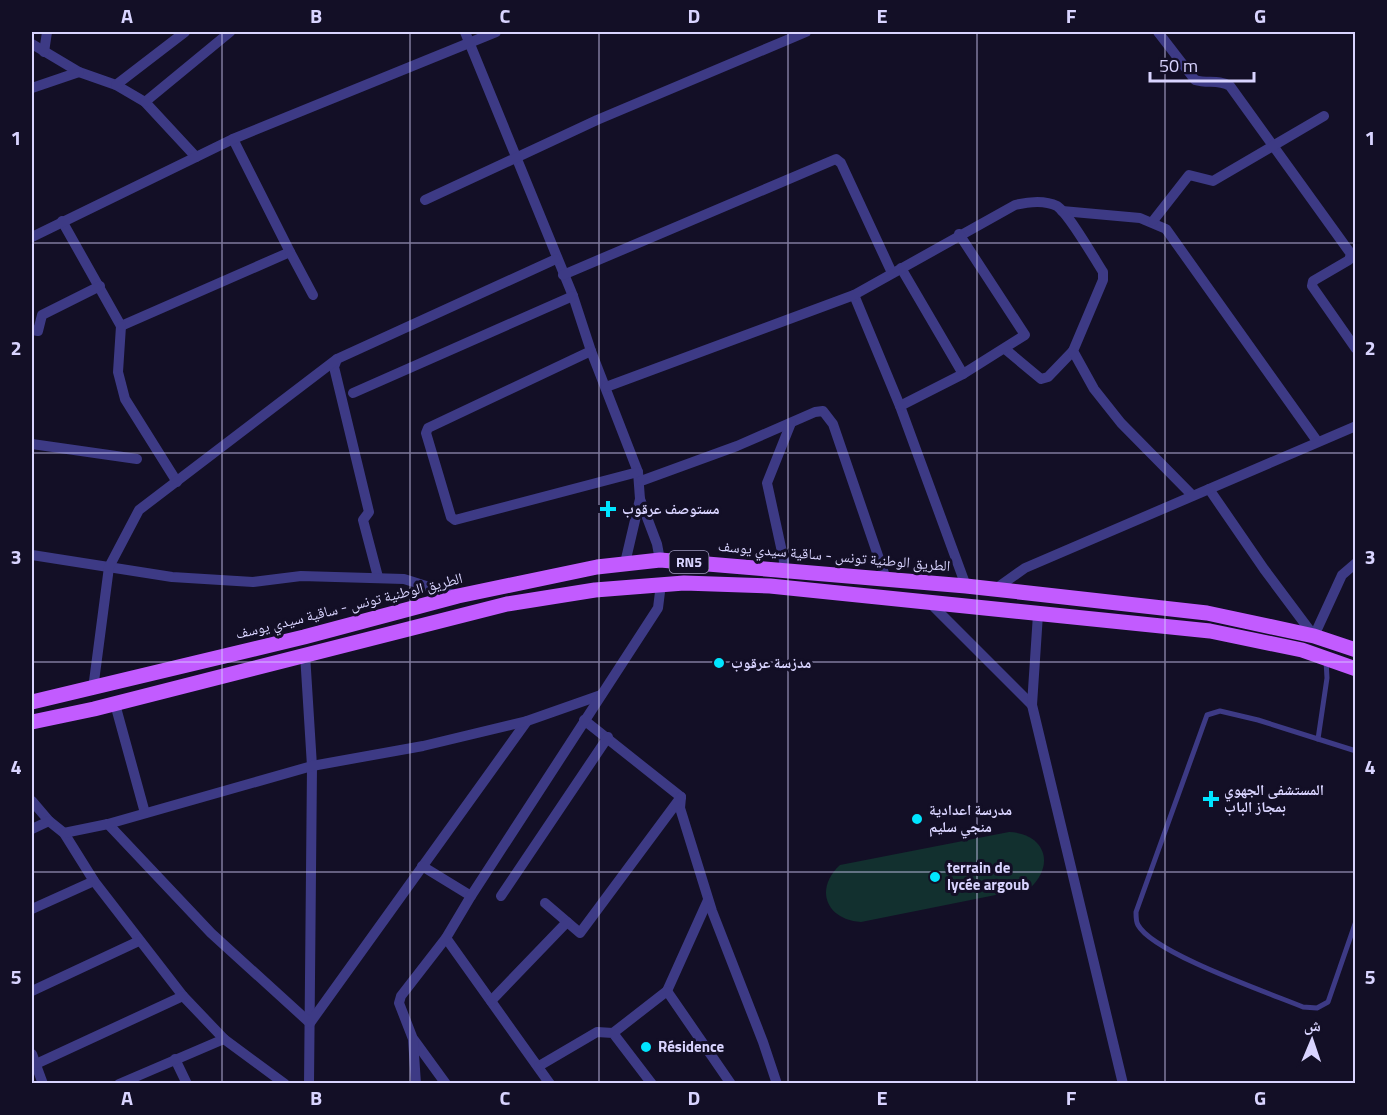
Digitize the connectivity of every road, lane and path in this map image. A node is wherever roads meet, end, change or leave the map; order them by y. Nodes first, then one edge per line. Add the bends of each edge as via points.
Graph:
1 (47, 32) edge
2 (184, 32) edge
3 (230, 32) edge
4 (496, 32) edge
5 (806, 32) edge
6 (1158, 32) edge
7 (467, 37) edge
8 (32, 44) edge
9 (45, 52) junction
10 (79, 72) junction
11 (116, 85) junction
12 (32, 88) edge
13 (145, 102) junction
14 (1324, 116) dead end
15 (233, 139) junction
16 (1272, 147) junction
17 (196, 157) junction
18 (517, 157) junction
19 (425, 200) dead end
20 (1062, 211) junction
21 (62, 221) junction
22 (1153, 221) junction
23 (959, 234) junction
24 (32, 237) edge
25 (290, 252) junction
26 (556, 259) junction
27 (896, 270) junction
28 (563, 275) junction
29 (100, 286) junction
30 (313, 295) dead end
31 (854, 295) junction
32 (573, 296) junction
33 (121, 326) junction
34 (32, 330) edge
35 (1005, 349) junction
36 (1356, 349) edge
37 (591, 351) junction
38 (1073, 351) junction
39 (337, 359) junction
40 (963, 375) junction
41 (606, 387) junction
42 (353, 393) dead end
43 (900, 406) junction
44 (790, 423) junction
45 (1356, 426) edge
46 (1317, 441) junction
47 (32, 444) edge
48 (137, 459) dead end
49 (640, 477) junction
50 (177, 482) junction
51 (1209, 489) junction
52 (1192, 495) junction
53 (640, 499) junction
54 (32, 555) edge
55 (660, 560) junction
56 (625, 563) junction
57 (1356, 563) edge
58 (110, 567) junction
59 (783, 570) junction
60 (814, 573) junction
61 (378, 577) junction
62 (886, 579) junction
63 (661, 584) junction
64 (966, 586) junction
65 (993, 590) junction
66 (812, 591) junction
67 (458, 596) junction
68 (930, 603) junction
69 (1038, 615) junction
70 (1314, 636) junction
71 (1356, 650) edge
72 (305, 654) junction
73 (1326, 657) junction
74 (1356, 669) edge
75 (93, 689) junction
76 (601, 694) junction
77 (32, 702) edge
78 (115, 704) junction
79 (1032, 705) junction
80 (584, 720) junction
81 (527, 721) junction
82 (32, 722) edge
83 (608, 737) junction
84 (1318, 739) junction
85 (1356, 751) edge
86 (312, 766) junction
87 (681, 797) junction
88 (32, 801) edge
89 (145, 813) junction
90 (49, 821) junction
91 (108, 824) junction
92 (32, 829) edge
93 (64, 833) junction
94 (422, 866) junction
95 (94, 881) junction
96 (471, 896) junction
97 (501, 896) dead end
98 (708, 900) junction
99 (545, 903) dead end
100 (32, 909) edge
101 (1356, 921) edge
102 (567, 922) junction
103 (446, 938) junction
104 (139, 941) junction
105 (32, 991) edge
106 (667, 991) junction
107 (183, 996) junction
108 (491, 1001) junction
109 (310, 1023) junction
110 (613, 1033) junction
111 (224, 1039) junction
112 (413, 1039) junction
113 (34, 1059) edge
114 (175, 1059) junction
115 (539, 1066) junction
116 (43, 1083) edge
117 (119, 1083) edge
118 (186, 1083) edge
119 (283, 1083) edge
120 (309, 1083) edge
121 (416, 1083) edge
122 (446, 1083) edge
123 (550, 1083) edge
124 (651, 1083) edge
125 (731, 1083) edge
126 (777, 1083) edge
127 (1123, 1083) edge

1 - 9 street
2 - 11 street
3 - 13 street
4 - 7 street
5 - 18 street
6 - 16 street via 1195,80 1221,81 1230,86
7 - 15 street
7 - 18 street
8 - 9 street
9 - 10 street
10 - 11 street
10 - 12 street
11 - 13 street
13 - 17 street
14 - 16 street
15 - 17 street
15 - 25 street
16 - 22 street via 1213,181 1189,175
16 - 36 street via 1351,254 1312,286
17 - 21 street
18 - 19 street
18 - 26 street
20 - 22 street
20 - 23 street via 1056,206 1025,202
20 - 38 street via 1103,272
21 - 24 street
21 - 29 street
22 - 46 street via 1166,229
23 - 27 street
23 - 35 street via 1025,331
25 - 30 street
25 - 33 street
26 - 28 street
26 - 39 street
27 - 28 street via 836,159
27 - 31 street
27 - 40 street
28 - 32 street
29 - 33 street
29 - 34 street via 42,315 38,331
31 - 41 street
31 - 43 street
32 - 37 street
32 - 42 street
33 - 50 street via 118,372 125,399
35 - 38 street via 1041,379 1048,377
35 - 40 street
37 - 41 street
37 - 49 street via 428,428 426,433 451,517
38 - 52 street via 1094,389 1121,423
39 - 50 street
39 - 61 street via 334,368 369,512 363,520
40 - 43 street
41 - 49 street
43 - 64 street
44 - 49 street
44 - 59 street via 767,483
44 - 62 street via 814,412 827,413
45 - 46 street
46 - 51 street
47 - 48 street
49 - 53 street
50 - 58 street via 139,510
51 - 52 street
51 - 70 street
52 - 65 street via 1025,567
53 - 55 street
53 - 56 street
54 - 58 street
55 - 56 main road, الطريق الوطنية تونس - ساقية سيدي يوسف / RN5
55 - 59 main road, الطريق الوطنية تونس - ساقية سيدي يوسف / RN5
56 - 67 main road, الطريق الوطنية تونس - ساقية سيدي يوسف / RN5
57 - 70 street via 1342,575
58 - 61 street via 172,577 253,582 301,576
58 - 75 street
59 - 60 main road, الطريق الوطنية تونس - ساقية سيدي يوسف / RN5
60 - 62 main road, الطريق الوطنية تونس - ساقية سيدي يوسف / RN5
60 - 66 main road
61 - 67 street via 424,584
62 - 64 main road, الطريق الوطنية تونس - ساقية سيدي يوسف / RN5
63 - 66 main road, RN5 via 720,582
63 - 72 main road, RN5 via 507,604
63 - 76 street via 658,608
64 - 65 main road, الطريق الوطنية تونس - ساقية سيدي يوسف / RN5
65 - 70 main road, الطريق الوطنية تونس - ساقية سيدي يوسف / RN5 via 1207,613
66 - 68 main road, RN5
67 - 75 main road, الطريق الوطنية تونس - ساقية سيدي يوسف / RN5
68 - 69 main road, RN5
68 - 79 street
69 - 73 main road, RN5 via 1210,631
69 - 79 street
70 - 71 main road, الطريق الوطنية تونس - ساقية سيدي يوسف / RN5
72 - 78 main road, RN5
72 - 86 street
73 - 74 main road, RN5
73 - 84 lane via 1327,678
75 - 77 main road, الطريق الوطنية تونس - ساقية سيدي يوسف / RN5
76 - 80 street
76 - 81 street
78 - 82 main road, RN5
78 - 89 street
79 - 127 street
80 - 83 street
80 - 96 street
81 - 86 street via 423,746
81 - 94 street
83 - 87 street
83 - 97 street
84 - 85 lane
84 - 101 lane via 1220,711 1207,715 1136,912 1137,924 1172,952 1303,1007 1317,1008 1328,1002
86 - 89 street
86 - 109 street
87 - 98 street via 680,808
87 - 102 street via 580,933
88 - 90 street
89 - 91 street
90 - 92 street
90 - 93 street
91 - 93 street
91 - 109 street via 211,933
93 - 95 street
94 - 96 street
94 - 109 street
95 - 100 street
95 - 104 street
96 - 103 street
98 - 106 street
98 - 126 street
99 - 102 street
102 - 108 street
103 - 108 street
103 - 112 street via 401,996 399,1003
104 - 105 street
104 - 107 street
106 - 110 street
106 - 125 street
107 - 111 street
107 - 113 street
108 - 115 street
109 - 120 street
110 - 115 street via 597,1032
110 - 124 street
111 - 114 street
111 - 119 street
112 - 121 street
112 - 122 street
113 - 116 street
114 - 117 street
114 - 118 street
115 - 123 street

